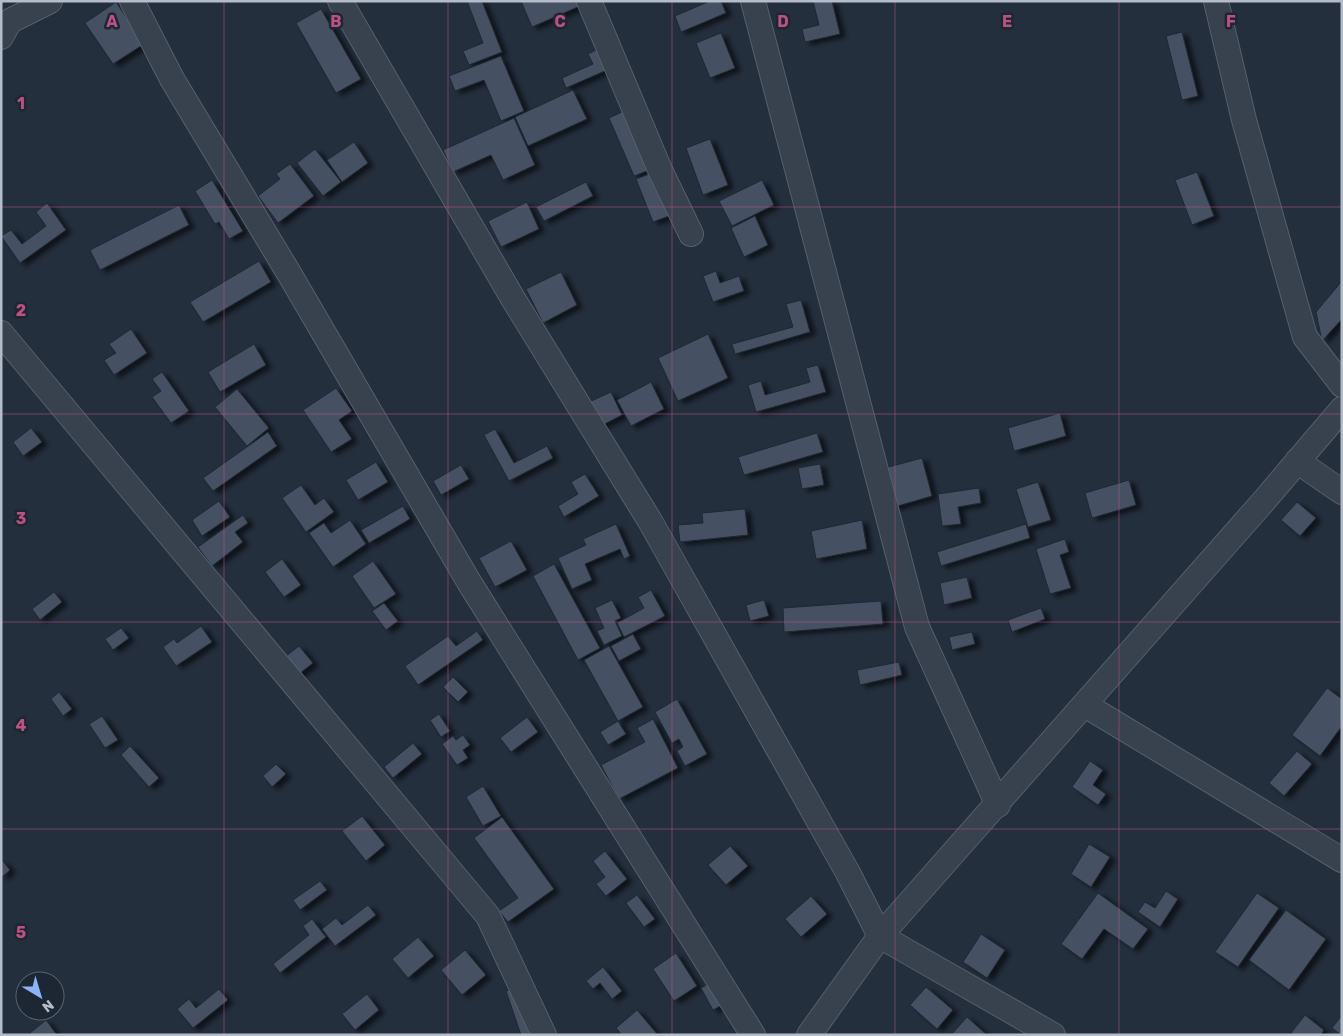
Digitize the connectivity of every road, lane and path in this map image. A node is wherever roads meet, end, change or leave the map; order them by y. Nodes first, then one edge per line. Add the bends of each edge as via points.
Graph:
1 (50, 1) edge
2 (132, 1) edge
3 (340, 1) edge
4 (589, 1) edge
5 (752, 1) edge
6 (1216, 1) edge
7 (1, 37) edge
8 (691, 234) dead end
9 (1, 333) edge
10 (1342, 385) edge
11 (1342, 409) edge
12 (1297, 461) junction
13 (1342, 492) edge
14 (1085, 705) junction
15 (998, 805) junction
16 (1342, 860) edge
17 (880, 936) junction
18 (544, 1035) edge
19 (753, 1035) edge
20 (809, 1035) edge
21 (1053, 1035) edge

1 - 7 street via 10,20
2 - 19 street via 172,79 469,582
3 - 17 street via 512,296 650,521 848,872
4 - 8 street via 660,170
5 - 15 street via 917,627
6 - 10 street via 1244,120 1305,337
9 - 18 street via 488,916
11 - 12 street
12 - 13 street
12 - 14 street
14 - 15 street
14 - 16 street
15 - 17 street
17 - 20 street
17 - 21 street

